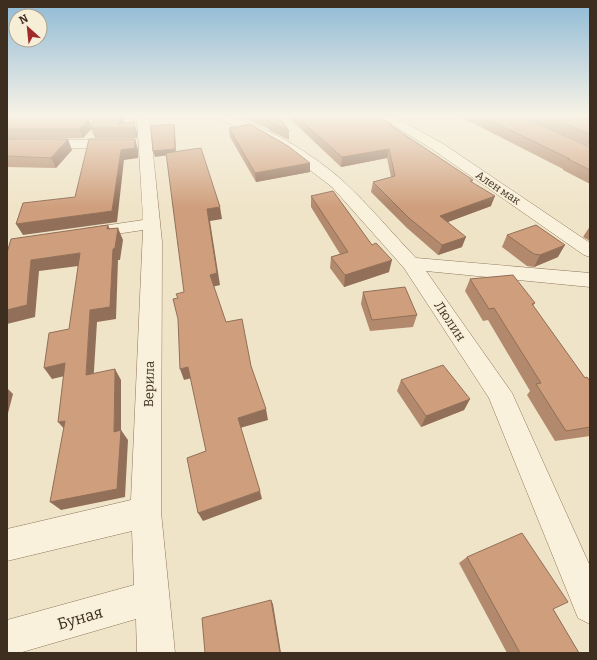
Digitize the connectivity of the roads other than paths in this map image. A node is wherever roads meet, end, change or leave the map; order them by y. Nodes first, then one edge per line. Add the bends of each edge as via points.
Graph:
1 (145, 146) edge
2 (285, 146) edge
3 (437, 146) edge
4 (151, 224) junction
5 (75, 235) edge
6 (590, 251) edge
7 (411, 264) junction
8 (590, 280) edge
9 (146, 512) junction
10 (7, 545) edge
11 (152, 597) junction
12 (590, 606) edge
13 (7, 638) edge
14 (156, 653) edge

1 - 4 street, Верила
2 - 7 street, Люлин via 337,184
3 - 6 street, Ален мак
4 - 5 street
4 - 9 street, Верила via 153,242
7 - 8 street
7 - 12 street, Люлин via 499,393
9 - 10 street
9 - 11 street, Верила
11 - 13 street, Буная
11 - 14 street, Верила

